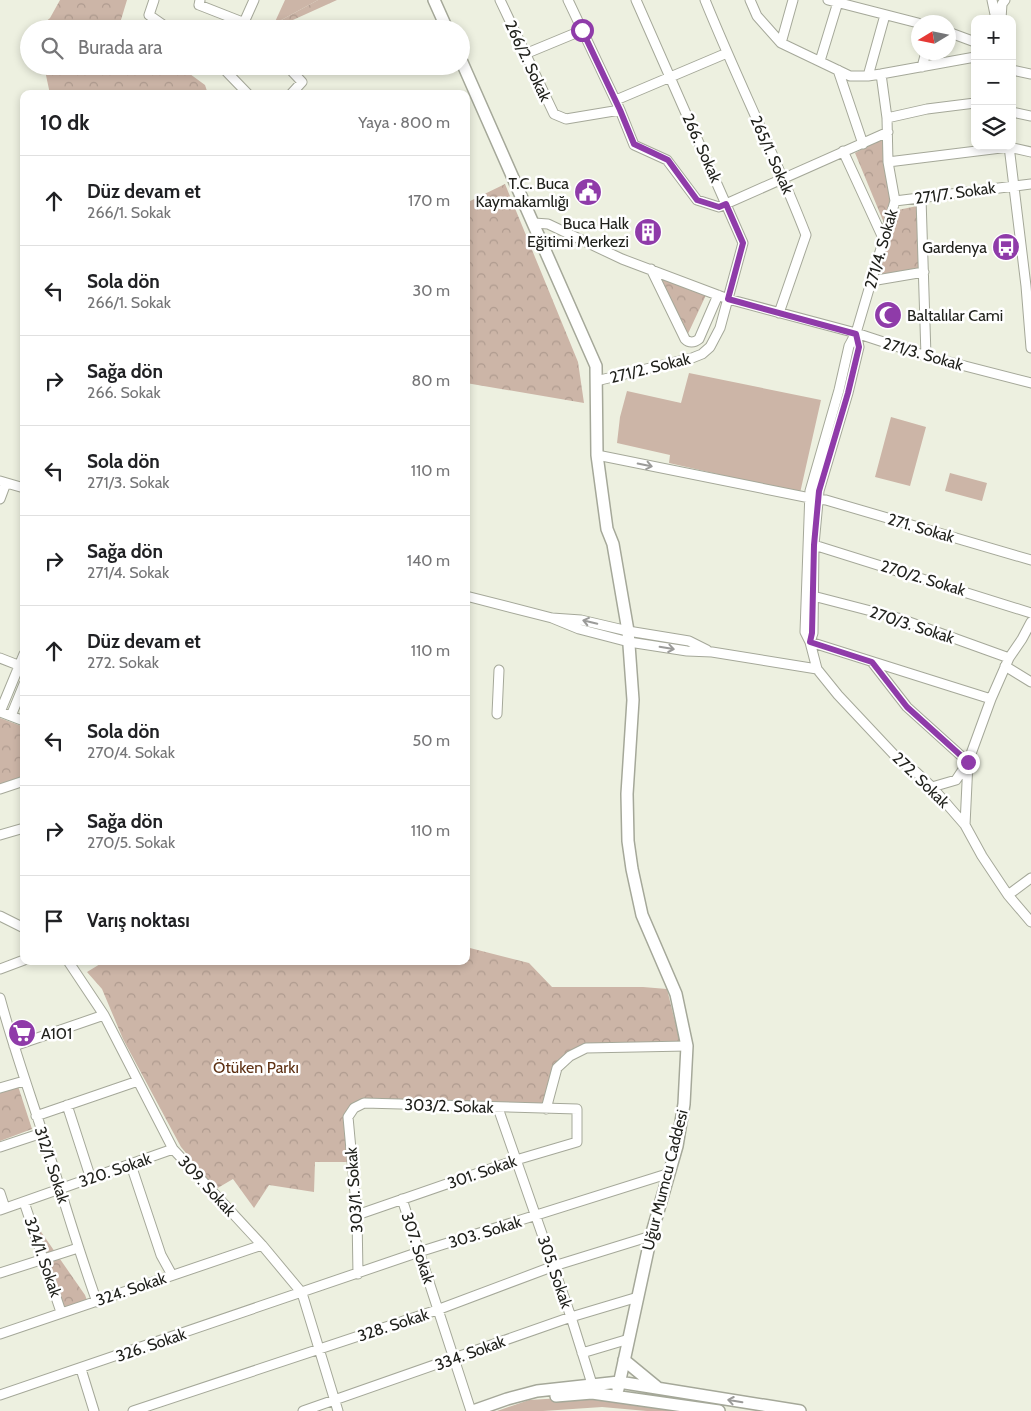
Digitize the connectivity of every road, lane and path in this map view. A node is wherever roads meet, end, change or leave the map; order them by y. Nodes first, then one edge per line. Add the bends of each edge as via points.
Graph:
1 (154, 0) edge
2 (254, 0) edge
3 (436, 0) edge
4 (500, 0) edge
5 (568, 0) edge
6 (636, 0) edge
7 (705, 0) edge
8 (750, 0) edge
9 (793, 0) edge
10 (828, 0) edge
11 (992, 0) edge
12 (1004, 0) edge
13 (199, 2) edge
14 (838, 2) junction
15 (885, 15) junction
16 (995, 15) edge
17 (1001, 15) edge
18 (156, 20) edge
19 (232, 20) edge
20 (247, 20) edge
21 (444, 20) edge
22 (911, 21) edge
23 (582, 30) junction
24 (956, 35) edge
25 (971, 41) edge
26 (781, 43) junction
27 (727, 53) junction
28 (525, 54) junction
29 (971, 58) edge
30 (924, 60) edge
31 (820, 61) junction
32 (922, 67) junction
33 (838, 70) junction
34 (1016, 71) edge
35 (881, 74) junction
36 (1031, 74) edge
37 (230, 75) edge
38 (295, 75) edge
39 (468, 75) edge
40 (868, 76) junction
41 (670, 77) junction
42 (244, 90) edge
43 (295, 90) edge
44 (616, 100) junction
45 (971, 104) edge
46 (620, 110) junction
47 (1016, 113) edge
48 (1031, 116) edge
49 (887, 118) junction
50 (888, 132) junction
51 (863, 144) junction
52 (1016, 149) edge
53 (985, 150) edge
54 (1009, 150) edge
55 (843, 151) junction
56 (1031, 152) edge
57 (888, 162) junction
58 (784, 179) junction
59 (1031, 184) edge
60 (1014, 185) junction
61 (921, 198) junction
62 (895, 201) junction
63 (726, 204) junction
64 (534, 223) junction
65 (884, 238) junction
66 (651, 270) junction
67 (924, 272) junction
68 (871, 281) junction
69 (1029, 286) edge
70 (718, 295) junction
71 (728, 299) junction
72 (779, 313) junction
73 (856, 334) junction
74 (1031, 348) edge
75 (926, 356) junction
76 (596, 381) junction
77 (1031, 383) edge
78 (597, 455) junction
79 (3, 482) edge
80 (20, 487) edge
81 (0, 499) edge
82 (814, 499) junction
83 (814, 545) junction
84 (1031, 560) edge
85 (813, 596) junction
86 (470, 597) edge
87 (1031, 613) edge
88 (1031, 622) edge
89 (625, 636) junction
90 (1022, 639) junction
91 (810, 642) junction
92 (1031, 644) edge
93 (0, 658) edge
94 (872, 662) junction
95 (1007, 662) junction
96 (20, 665) edge
97 (817, 669) junction
98 (20, 670) edge
99 (499, 670) dead end
100 (1031, 682) edge
101 (20, 694) edge
102 (991, 699) junction
103 (0, 712) edge
104 (497, 714) dead end
105 (11, 716) junction
106 (20, 719) edge
107 (968, 762) junction
108 (20, 782) edge
109 (932, 786) junction
110 (0, 789) edge
111 (965, 825) junction
112 (20, 829) edge
113 (0, 835) edge
114 (1031, 878) edge
115 (1008, 895) junction
116 (0, 916) edge
117 (1031, 922) edge
118 (20, 926) edge
119 (20, 962) edge
120 (71, 965) edge
121 (0, 969) edge
122 (0, 998) edge
123 (104, 1014) junction
124 (4, 1029) edge
125 (14, 1046) junction
126 (687, 1046) junction
127 (24, 1080) junction
128 (138, 1081) junction
129 (0, 1088) edge
130 (68, 1105) junction
131 (354, 1108) joint
132 (498, 1108) junction
133 (546, 1109) junction
134 (577, 1109) joint
135 (36, 1116) junction
136 (42, 1133) junction
137 (0, 1147) edge
138 (173, 1149) junction
139 (516, 1160) junction
140 (131, 1165) junction
141 (670, 1173) junction
142 (91, 1179) junction
143 (60, 1189) junction
144 (0, 1193) edge
145 (402, 1200) junction
146 (24, 1202) junction
147 (2, 1209) edge
148 (357, 1215) junction
149 (536, 1216) junction
150 (652, 1236) junction
151 (262, 1245) junction
152 (78, 1248) junction
153 (419, 1252) junction
154 (44, 1259) junction
155 (554, 1266) junction
156 (0, 1273) edge
157 (358, 1274) junction
158 (172, 1275) junction
159 (302, 1293) junction
160 (638, 1297) junction
161 (97, 1302) junction
162 (437, 1310) junction
163 (61, 1312) junction
164 (571, 1317) junction
165 (0, 1334) edge
166 (628, 1339) junction
167 (320, 1349) junction
168 (582, 1353) junction
169 (454, 1359) junction
170 (624, 1360) junction
171 (81, 1368) junction
172 (619, 1386) junction
173 (592, 1389) junction
174 (659, 1389) junction
175 (0, 1395) edge
176 (630, 1398) junction
177 (334, 1401) junction
178 (94, 1411) edge
179 (133, 1411) edge
180 (303, 1411) edge
181 (338, 1411) edge
182 (472, 1411) edge
183 (719, 1411) edge
184 (800, 1411) edge

1 - 18 street via 149,15
2 - 20 street
3 - 21 main road
4 - 28 street, 266/2. Sokak
5 - 23 street
6 - 41 street, 266. Sokak
7 - 27 street, 265/1. Sokak
8 - 26 street via 757,16
9 - 26 street
10 - 14 street
11 - 16 street
12 - 17 street
13 - 19 street
14 - 15 street
14 - 31 street
15 - 22 street
15 - 40 street
23 - 28 street
23 - 44 street
24 - 25 street
26 - 31 street
27 - 41 street
27 - 58 street, 265/1. Sokak
28 - 46 street, 266/2. Sokak via 554,114 566,119
29 - 32 street
30 - 32 street
31 - 33 street
32 - 35 street
33 - 40 street via 850,76
33 - 51 street
34 - 36 street
35 - 40 street
35 - 49 street, 271/4. Sokak
37 - 42 street
38 - 43 street via 302,82
39 - 64 main road, Uğur Mumcu Caddesi
41 - 44 street
41 - 63 street, 266. Sokak
44 - 46 street
45 - 49 street
46 - 63 street via 634,144 668,160 697,200 719,207
47 - 48 street
49 - 50 street, 271/4. Sokak
50 - 51 street
50 - 57 street, 271/4. Sokak
51 - 55 street
52 - 56 street
53 - 57 street
54 - 60 street
55 - 58 street
55 - 65 street
57 - 62 street, 271/4. Sokak
58 - 63 street
58 - 72 street, 265/1. Sokak via 806,235
59 - 60 street, 271/7. Sokak
60 - 61 street, 271/7. Sokak
60 - 69 street via 1020,246
61 - 62 street, 271/7. Sokak
61 - 67 street
62 - 65 street, 271/4. Sokak
63 - 71 street, 266. Sokak via 743,243
64 - 66 street, 271/3. Sokak via 548,224
64 - 76 main road, Uğur Mumcu Caddesi via 596,366
65 - 68 street, 271/4. Sokak
66 - 70 street, 271/3. Sokak
66 - 70 street, 271/2. Sokak via 689,342 699,339
67 - 68 street
67 - 75 street
68 - 73 street, 271/4. Sokak
69 - 74 street
70 - 71 street, 271/3. Sokak
71 - 72 street, 271/3. Sokak
71 - 76 street, 271/2. Sokak via 720,328 710,347 702,354
72 - 73 street, 271/3. Sokak
73 - 75 street, 271/3. Sokak
73 - 82 street, 271/4. Sokak via 849,346 810,491
75 - 77 street, 271/3. Sokak
76 - 78 main road, Uğur Mumcu Caddesi
78 -> 82 street, 271. Sokak
78 - 89 main road, Uğur Mumcu Caddesi via 608,529 605,546
79 - 80 street
79 - 81 street
82 - 83 street, 272. Sokak
82 - 84 street, 271. Sokak
82 - 91 street, 272. Sokak via 805,632
83 - 85 street, 272. Sokak
83 - 87 street, 270/2. Sokak
85 - 91 street, 272. Sokak
85 - 95 street, 270/3. Sokak via 898,618
86 - 89 street via 552,618 579,629
88 - 90 street
89 - 97 street via 687,651
89 - 126 main road, Uğur Mumcu Caddesi via 626,699 631,708 627,794 632,869 642,915 676,994
90 - 92 street
90 - 95 street
91 - 94 street
91 - 97 street, 272. Sokak
93 - 96 street
94 - 102 street
94 - 107 street via 907,707
95 - 100 street, 270/3. Sokak
95 - 102 street
97 - 109 street, 272. Sokak via 856,716 900,761
98 - 103 street
99 - 104 street
101 - 105 street
102 - 107 street
103 - 105 street
105 - 106 street
107 - 109 street via 956,780
107 - 111 street
108 - 110 street
109 - 111 street, 272. Sokak
111 - 115 street, 272. Sokak
112 - 113 street
114 - 115 street
115 - 117 street, 272. Sokak
116 - 118 street
119 - 121 street
120 - 123 street, 309. Sokak
122 - 124 street, 312/1. Sokak
123 - 125 street
123 - 128 street, 309. Sokak
124 - 125 street, 312/1. Sokak
125 - 127 street, 312/1. Sokak
126 - 133 street via 586,1048 557,1068
126 - 141 main road, Uğur Mumcu Caddesi via 684,1104
127 - 129 street
127 - 135 street, 312/1. Sokak
128 - 130 street
128 - 138 street, 309. Sokak
130 - 135 street
130 - 142 street
131 - 132 street, 303/2. Sokak via 364,1103
131 - 148 street, 303/1. Sokak via 348,1117
132 - 133 street, 303/2. Sokak
132 - 139 street, 305. Sokak
133 - 134 street, 303/2. Sokak
134 - 139 street, 301. Sokak via 577,1142
135 - 136 street, 312/1. Sokak
136 - 137 street
136 - 143 street, 312/1. Sokak
138 - 140 street, 320. Sokak
138 - 151 street, 309. Sokak
139 - 145 street, 301. Sokak
139 - 149 street, 305. Sokak
140 - 142 street, 320. Sokak
140 - 158 street via 161,1255
141 - 149 street, 303. Sokak
141 - 150 main road, Uğur Mumcu Caddesi
142 - 143 street, 320. Sokak
143 - 146 street, 320. Sokak
143 - 152 street, 312/1. Sokak
144 - 147 street
145 - 148 street, 301. Sokak
145 - 153 street, 307. Sokak
146 - 147 street, 320. Sokak
146 - 154 street, 324/1. Sokak
148 - 157 street, 303/1. Sokak
149 - 153 street, 303. Sokak
149 - 155 street, 305. Sokak
150 - 155 street, 328. Sokak
150 - 160 main road, Uğur Mumcu Caddesi
151 - 158 street, 324. Sokak
151 - 159 street, 309. Sokak
152 - 154 street
152 - 161 street, 312/1. Sokak
153 - 157 street, 303. Sokak
153 - 162 street, 307. Sokak
154 - 156 street
154 - 163 street, 324/1. Sokak
155 - 162 street, 328. Sokak
155 - 164 street, 305. Sokak
157 - 159 street, 303. Sokak
158 - 161 street, 324. Sokak
159 - 167 street, 309. Sokak
159 - 171 street, 326. Sokak
160 - 164 street, 334. Sokak
160 - 166 main road, Uğur Mumcu Caddesi
161 - 163 street, 324. Sokak
162 - 167 street, 328. Sokak
162 - 169 street, 307. Sokak
163 - 165 street, 324. Sokak
164 - 168 street, 305. Sokak
164 - 169 street, 334. Sokak
166 - 168 street
166 - 170 main road, Uğur Mumcu Caddesi
167 - 177 street, 309. Sokak
167 - 179 street, 328. Sokak
168 - 173 street, 305. Sokak
169 - 177 street, 334. Sokak
169 - 182 street, 307. Sokak
170 - 172 main road, Uğur Mumcu Caddesi
170 - 174 main road
171 - 175 street, 326. Sokak
171 - 178 street
172 - 173 main road
172 - 174 main road
172 - 176 main road via 621,1394
173 - 176 main road
173 - 182 main road via 537,1391
184 -> 174 main road
176 - 183 main road
177 - 180 street, 334. Sokak
177 - 181 street, 309. Sokak

